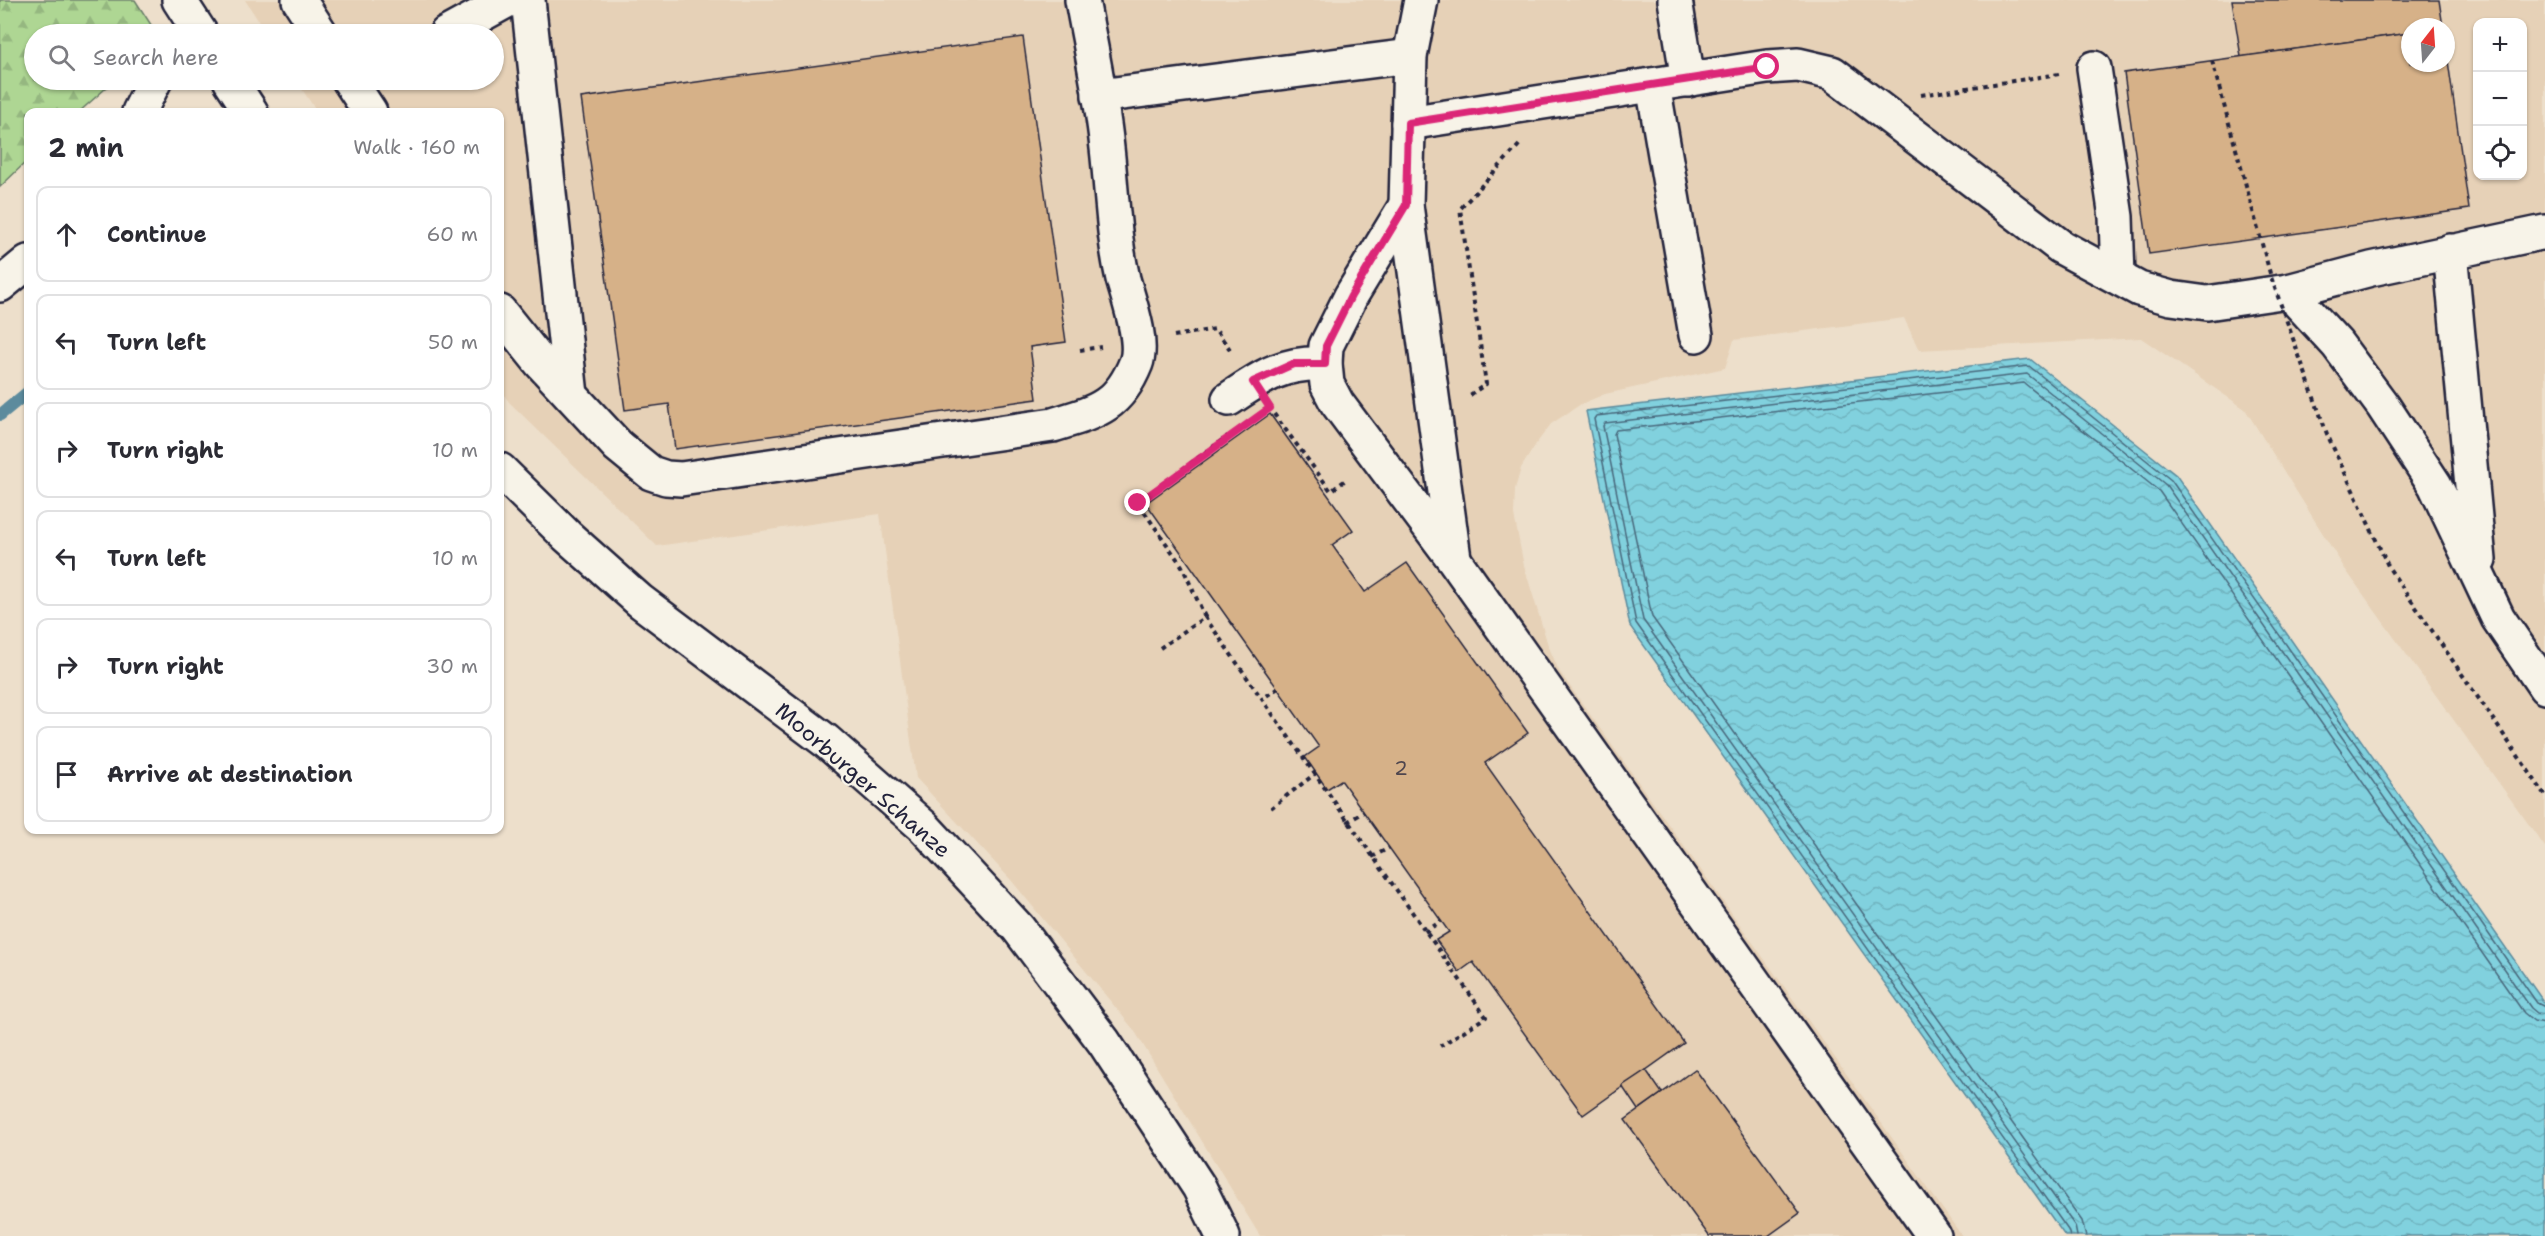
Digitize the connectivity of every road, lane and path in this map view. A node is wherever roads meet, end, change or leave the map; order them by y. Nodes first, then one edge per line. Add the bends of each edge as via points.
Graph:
1 (299, 0) edge
2 (508, 0) edge
3 (528, 0) edge
4 (1082, 0) edge
5 (1421, 0) edge
6 (1675, 0) edge
7 (315, 24) edge
8 (464, 24) edge
9 (1410, 56) junction
10 (2212, 61) dead end
11 (2094, 68) joint
12 (1688, 80) junction
13 (1653, 85) junction
14 (150, 90) edge
15 (237, 90) edge
16 (1099, 96) junction
17 (1872, 103) junction
18 (141, 108) edge
19 (248, 108) edge
20 (1408, 123) junction
21 (1528, 136) dead end
22 (1406, 205) junction
23 (2545, 232) edge
24 (2450, 251) junction
25 (24, 264) edge
26 (2118, 277) junction
27 (0, 285) edge
28 (2288, 291) junction
29 (504, 317) edge
30 (1696, 335) dead end
31 (1138, 342) junction
32 (1080, 350) dead end
33 (1325, 364) junction
34 (571, 395) junction
35 (1240, 404) junction
36 (1436, 418) junction
37 (1377, 458) junction
38 (504, 474) edge
39 (1455, 561) junction
40 (2481, 583) junction
41 (1205, 617) junction
42 (1160, 648) dead end
43 (2545, 687) edge
44 (1278, 688) dead end
45 (1262, 699) junction
46 (1315, 774) junction
47 (2545, 795) edge
48 (1271, 808) dead end
49 (1364, 812) dead end
50 (1347, 822) junction
51 (1389, 848) dead end
52 (1372, 857) junction
53 (1441, 921) dead end
54 (1425, 932) junction
55 (1440, 1046) dead end
56 (1223, 1236) edge
57 (1934, 1236) edge

1 - 7 street
2 - 8 street
3 - 34 street
4 - 16 street
5 - 9 street
6 - 12 street
9 - 16 street
9 - 20 street
10 - 47 path, bridge via 2271,277 2332,444 2389,568
11 - 17 path
11 - 26 street via 2116,217
12 - 13 street
12 - 17 street via 1798,65 1832,73
13 - 20 street
13 - 30 street
14 - 18 street
15 - 19 street
16 - 31 street via 1116,247
17 - 26 street via 2061,246
20 - 22 street
21 - 36 path via 1460,209 1486,384
22 - 33 street via 1351,296 1326,346
22 - 36 street
23 - 24 street
24 - 28 street
24 - 40 street
25 - 27 street
26 - 28 street via 2139,289 2207,303
28 - 40 street via 2337,344 2383,406 2435,485
29 - 34 street
31 - 32 path
31 - 34 street via 1137,361 1117,397 1096,412 1053,425 681,479 651,472 618,446
31 - 35 path via 1215,329
33 - 35 street via 1293,364
33 - 37 street via 1327,384 1337,403
35 - 37 path via 1331,490
35 - 41 path via 1138,503 1182,566
36 - 39 street
37 - 39 street
38 - 56 street, Moorburger Schanze via 640,600 826,741 924,827 1018,928 1104,1042 1199,1186
39 - 57 street
40 - 43 street via 2498,618
41 - 42 path
41 - 45 path
44 - 45 path
45 - 46 path
46 - 48 path
46 - 50 path
49 - 50 path
50 - 52 path
51 - 52 path
52 - 54 path
53 - 54 path
54 - 55 path via 1486,1017

